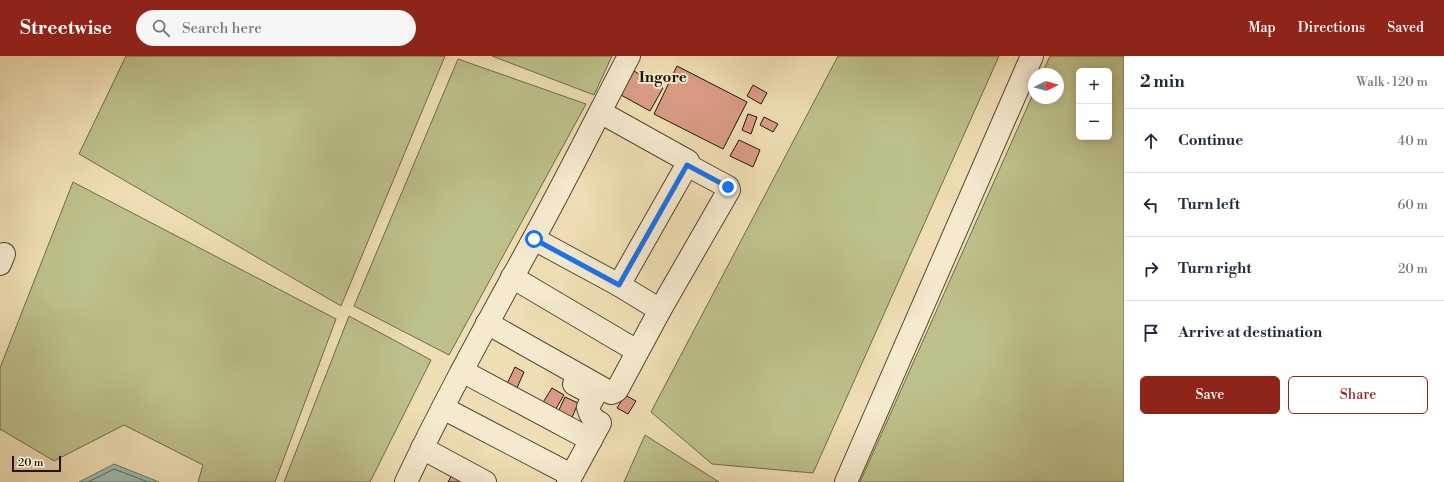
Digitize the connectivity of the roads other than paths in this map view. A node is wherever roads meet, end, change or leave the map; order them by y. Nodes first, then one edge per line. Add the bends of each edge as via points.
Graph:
1 (629, 56) edge
2 (1032, 56) edge
3 (600, 112) junction
4 (687, 165) junction
5 (534, 239) junction
6 (512, 277) junction
7 (619, 285) junction
8 (660, 310) junction
9 (484, 329) junction
10 (637, 351) junction
11 (462, 371) junction
12 (443, 408) junction
13 (591, 440) junction
14 (422, 448) junction
15 (569, 479) edge
16 (406, 482) edge
17 (485, 482) edge
18 (846, 482) edge

1 - 3 street
2 - 18 street
3 - 4 street via 686,159
3 - 5 street
4 - 7 street
4 - 8 street via 728,187 729,190
5 - 6 street
5 - 7 street
6 - 9 street
6 - 10 street
7 - 8 street
8 - 10 street
9 - 10 street via 611,393 617,390
9 - 11 street
9 - 13 street via 595,395 588,407 591,416 600,423
11 - 12 street
11 - 13 street
12 - 14 street
12 - 15 street
13 - 15 street
14 - 16 street
14 - 17 street

